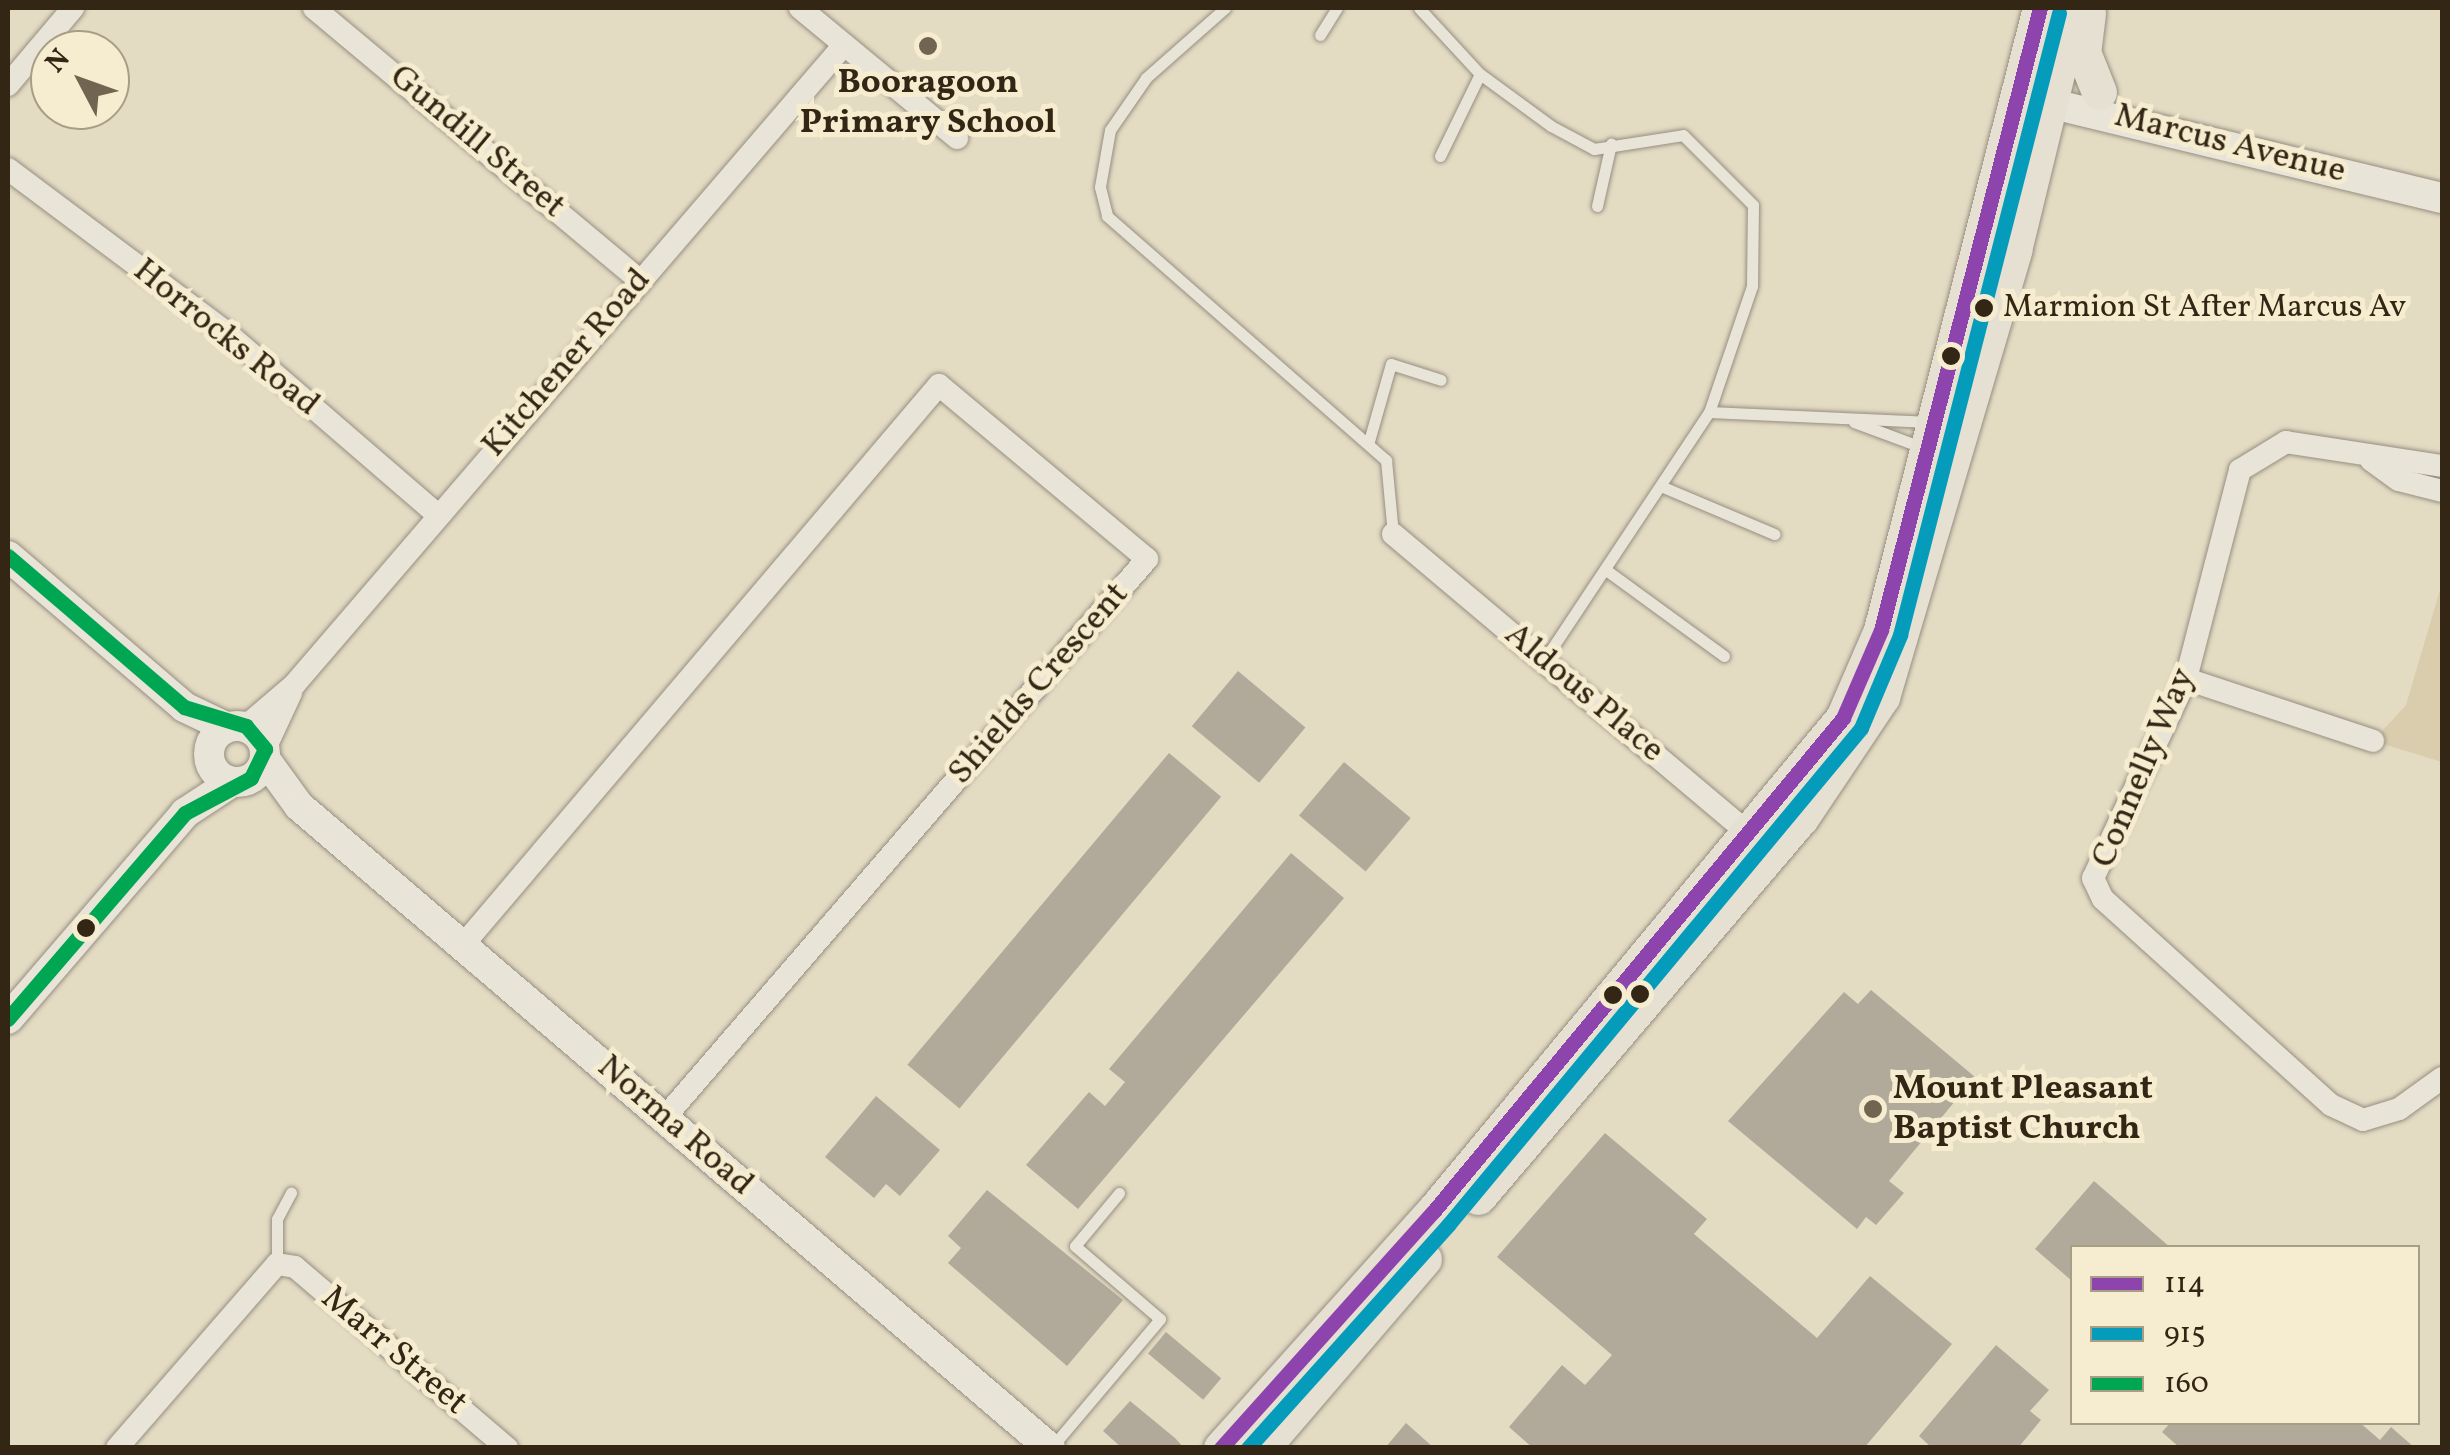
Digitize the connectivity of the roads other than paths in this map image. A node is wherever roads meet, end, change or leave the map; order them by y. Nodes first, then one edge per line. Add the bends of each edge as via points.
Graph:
1 (73, 8) edge
2 (314, 8) edge
3 (800, 8) edge
4 (1225, 8) edge
5 (1337, 8) edge
6 (1419, 8) edge
7 (2040, 8) edge
8 (2072, 8) edge
9 (2089, 8) edge
10 (1320, 36) dead end
11 (844, 45) junction
12 (1480, 74) junction
13 (8, 85) edge
14 (2036, 88) junction
15 (2099, 92) junction
16 (957, 138) dead end
17 (1611, 144) junction
18 (1440, 156) dead end
19 (8, 169) edge
20 (2442, 179) edge
21 (2442, 198) edge
22 (1597, 206) dead end
23 (638, 279) junction
24 (1441, 380) dead end
25 (1709, 412) junction
26 (1854, 422) junction
27 (1944, 438) junction
28 (1368, 441) junction
29 (2371, 460) junction
30 (2442, 466) edge
31 (1663, 487) junction
32 (2442, 491) edge
33 (438, 515) junction
34 (1393, 534) joint
35 (1774, 534) dead end
36 (8, 556) edge
37 (1606, 570) junction
38 (1724, 656) dead end
39 (1545, 658) junction
40 (2186, 679) junction
41 (2373, 741) dead end
42 (236, 745) junction
43 (237, 782) junction
44 (299, 806) junction
45 (186, 812) junction
46 (1762, 844) junction
47 (463, 944) junction
48 (13, 1001) edge
49 (2442, 1078) edge
50 (666, 1116) junction
51 (291, 1192) dead end
52 (1119, 1194) dead end
53 (277, 1264) junction
54 (117, 1448) edge
55 (507, 1448) edge
56 (1050, 1448) edge
57 (1221, 1448) edge
58 (1262, 1448) edge

1 - 13 street
2 - 23 street, Gundill Street
3 - 11 street
4 - 28 lane via 1146,78 1110,130 1100,187 1107,216
5 - 10 lane
6 - 12 lane
7 - 14 main road
8 - 14 main road
9 - 15 main road via 2083,52
11 - 16 street
11 - 23 street, Kitchener Road
12 - 17 lane via 1551,126 1594,148
12 - 18 lane
14 - 15 street, Marcus Avenue
14 - 21 street, Marcus Avenue
14 - 27 main road
15 - 20 street, Marcus Avenue
17 - 22 lane
17 - 25 lane via 1684,135 1753,205 1752,286
19 - 33 street, Horrocks Road via 228,333
23 - 33 street, Kitchener Road
24 - 28 lane via 1391,364
25 - 26 lane
25 - 31 lane
26 - 27 lane
26 - 27 lane
27 - 46 main road via 1882,697
28 - 34 lane via 1391,478
29 - 30 street, Connelly Way
29 - 32 street, Connelly Way via 2399,480
29 - 40 street, Connelly Way via 2286,442 2240,470
31 - 35 lane
31 - 37 lane
33 - 42 street, Kitchener Road
34 - 39 street, Aldous Place
36 - 42 street, Norma Road
37 - 38 lane
37 - 39 lane
39 - 46 street, Aldous Place
40 - 41 street
40 - 49 street, Connelly Way via 2093,878 2103,898 2330,1105 2363,1120 2400,1110
42 - 43 street, Kitchener Road
42 - 44 street, Norma Road
42 - 45 street, Kitchener Road
43 - 44 street, Norma Road
43 - 45 street, Kitchener Road
44 - 47 street, Norma Road
45 - 48 street, Kitchener Road
46 - 57 main road
46 - 58 main road
47 - 50 street, Norma Road
47 - 50 street, Shields Crescent via 939,385 1147,559
50 - 56 street, Norma Road
51 - 53 lane via 277,1220
52 - 56 lane via 1075,1246 1160,1319
53 - 54 street
53 - 55 street, Marr Street via 295,1267

